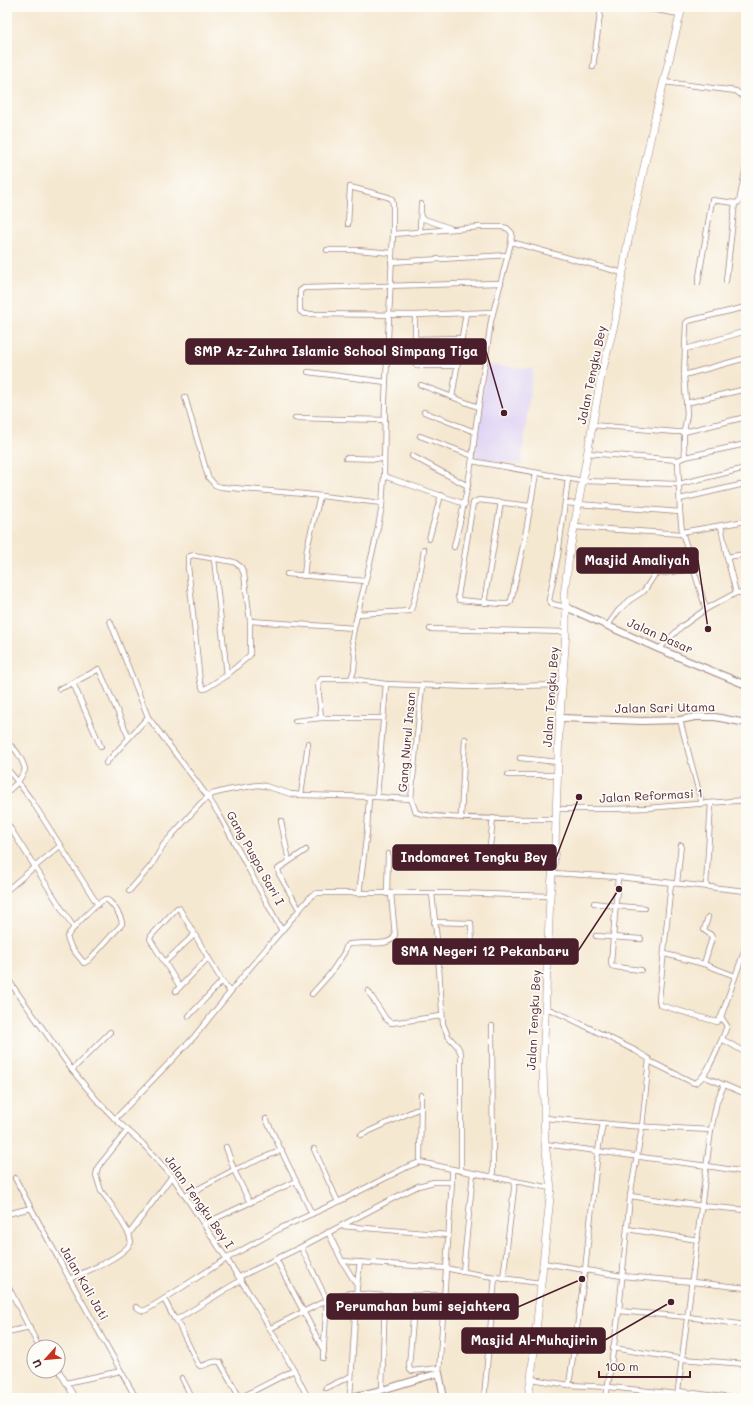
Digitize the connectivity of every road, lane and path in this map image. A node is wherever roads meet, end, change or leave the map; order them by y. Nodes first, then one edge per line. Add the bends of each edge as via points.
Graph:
1 (601, 7) edge
2 (639, 7) edge
3 (681, 10) edge
4 (593, 67) dead end
5 (664, 82) junction
6 (746, 99) edge
7 (746, 167) edge
8 (735, 203) junction
9 (421, 204) dead end
10 (421, 218) junction
11 (348, 224) dead end
12 (451, 228) junction
13 (420, 232) junction
14 (393, 234) junction
15 (512, 242) junction
16 (327, 250) dead end
17 (392, 253) junction
18 (508, 255) junction
19 (391, 262) junction
20 (623, 273) junction
21 (726, 281) dead end
22 (501, 282) junction
23 (698, 283) dead end
24 (390, 286) junction
25 (746, 306) edge
26 (493, 312) junction
27 (466, 313) junction
28 (389, 314) junction
29 (415, 315) junction
30 (746, 331) edge
31 (462, 338) junction
32 (415, 339) junction
33 (686, 349) junction
34 (746, 358) edge
35 (457, 366) junction
36 (308, 372) dead end
37 (684, 375) junction
38 (386, 382) junction
39 (421, 385) dead end
40 (746, 389) edge
41 (185, 397) dead end
42 (452, 397) junction
43 (686, 403) junction
44 (478, 407) junction
45 (424, 412) dead end
46 (746, 417) edge
47 (295, 418) dead end
48 (385, 420) junction
49 (592, 425) junction
50 (475, 432) junction
51 (684, 432) junction
52 (420, 436) dead end
53 (746, 444) edge
54 (588, 453) junction
55 (412, 456) dead end
56 (685, 457) junction
57 (346, 458) dead end
58 (384, 459) junction
59 (472, 459) junction
60 (678, 460) junction
61 (746, 468) edge
62 (536, 473) junction
63 (384, 476) junction
64 (568, 478) junction
65 (583, 481) junction
66 (679, 484) junction
67 (740, 485) dead end
68 (468, 486) junction
69 (441, 495) junction
70 (320, 496) junction
71 (680, 499) junction
72 (501, 502) junction
73 (382, 503) junction
74 (565, 503) junction
75 (465, 504) junction
76 (579, 505) junction
77 (530, 506) junction
78 (680, 512) junction
79 (746, 521) edge
80 (721, 526) junction
81 (574, 527) junction
82 (682, 532) junction
83 (429, 539) dead end
84 (454, 547) dead end
85 (424, 549) dead end
86 (746, 554) edge
87 (727, 557) junction
88 (214, 559) junction
89 (694, 570) junction
90 (287, 574) dead end
91 (304, 576) junction
92 (365, 582) junction
93 (746, 592) edge
94 (736, 593) junction
95 (484, 603) junction
96 (566, 607) junction
97 (706, 609) junction
98 (357, 614) junction
99 (110, 621) dead end
100 (250, 622) junction
101 (608, 625) junction
102 (354, 628) junction
103 (430, 629) dead end
104 (566, 632) junction
105 (659, 649) junction
106 (226, 675) junction
107 (351, 679) junction
108 (73, 683) junction
109 (386, 684) junction
110 (563, 685) junction
111 (746, 685) edge
112 (422, 686) junction
113 (59, 689) dead end
114 (148, 717) junction
115 (321, 718) junction
116 (382, 718) junction
117 (561, 718) junction
118 (680, 720) junction
119 (295, 721) dead end
120 (746, 723) edge
121 (129, 738) junction
122 (465, 739) dead end
123 (308, 743) dead end
124 (101, 747) dead end
125 (7, 749) edge
126 (520, 758) dead end
127 (558, 762) junction
128 (106, 763) dead end
129 (7, 769) edge
130 (508, 775) dead end
131 (557, 775) junction
132 (18, 782) junction
133 (7, 792) edge
134 (301, 795) junction
135 (208, 796) junction
136 (369, 797) junction
137 (377, 797) junction
138 (412, 799) junction
139 (746, 800) edge
140 (711, 803) junction
141 (702, 804) junction
142 (556, 809) junction
143 (461, 817) junction
144 (493, 818) junction
145 (555, 819) junction
146 (281, 820) dead end
147 (7, 822) edge
148 (61, 845) junction
149 (681, 845) dead end
150 (490, 846) dead end
151 (306, 850) dead end
152 (388, 854) dead end
153 (289, 861) junction
154 (35, 867) junction
155 (553, 873) junction
156 (618, 877) junction
157 (674, 883) junction
158 (706, 886) junction
159 (7, 890) edge
160 (129, 891) dead end
161 (746, 891) edge
162 (360, 894) junction
163 (389, 894) junction
164 (432, 894) junction
165 (550, 896) junction
166 (594, 903) dead end
167 (98, 905) junction
168 (616, 906) junction
169 (645, 908) dead end
170 (299, 910) junction
171 (708, 917) dead end
172 (434, 922) junction
173 (74, 928) junction
174 (282, 931) junction
175 (194, 934) junction
176 (596, 936) dead end
177 (613, 937) junction
178 (642, 938) dead end
179 (746, 946) edge
180 (664, 954) junction
181 (208, 958) junction
182 (548, 959) junction
183 (165, 962) junction
184 (704, 964) junction
185 (641, 970) dead end
186 (735, 976) junction
187 (7, 978) edge
188 (222, 981) junction
189 (180, 986) junction
190 (176, 991) dead end
191 (368, 991) dead end
192 (230, 992) junction
193 (312, 994) dead end
194 (546, 1008) junction
195 (189, 1016) dead end
196 (442, 1016) junction
197 (721, 1018) junction
198 (492, 1026) dead end
199 (110, 1032) dead end
200 (722, 1039) junction
201 (746, 1053) edge
202 (649, 1061) junction
203 (72, 1070) junction
204 (703, 1076) junction
205 (724, 1085) junction
206 (421, 1094) dead end
207 (746, 1094) edge
208 (420, 1108) junction
209 (545, 1118) junction
210 (115, 1119) junction
211 (266, 1119) dead end
212 (603, 1123) junction
213 (642, 1127) junction
214 (127, 1130) junction
215 (712, 1130) junction
216 (361, 1135) dead end
217 (545, 1144) junction
218 (226, 1147) dead end
219 (314, 1149) dead end
220 (282, 1150) junction
221 (598, 1151) junction
222 (636, 1156) junction
223 (420, 1162) junction
224 (707, 1166) junction
225 (452, 1169) junction
226 (234, 1170) junction
227 (461, 1170) junction
228 (746, 1172) edge
229 (473, 1173) junction
230 (172, 1176) junction
231 (493, 1177) junction
232 (15, 1178) dead end
233 (296, 1181) junction
234 (515, 1181) junction
235 (452, 1182) junction
236 (551, 1188) junction
237 (185, 1196) junction
238 (630, 1196) junction
239 (338, 1202) junction
240 (250, 1203) junction
241 (703, 1206) junction
242 (31, 1208) junction
243 (746, 1210) edge
244 (7, 1214) edge
245 (312, 1214) junction
246 (204, 1224) junction
247 (342, 1226) junction
248 (627, 1229) junction
249 (328, 1232) junction
250 (129, 1234) junction
251 (448, 1235) junction
252 (698, 1240) junction
253 (301, 1247) junction
254 (226, 1259) junction
255 (276, 1259) junction
256 (342, 1261) junction
257 (360, 1262) junction
258 (543, 1263) junction
259 (446, 1268) junction
260 (584, 1270) junction
261 (463, 1272) junction
262 (622, 1276) junction
263 (495, 1277) junction
264 (240, 1278) junction
265 (69, 1279) junction
266 (503, 1279) junction
267 (693, 1282) junction
268 (541, 1283) junction
269 (7, 1284) edge
270 (357, 1285) junction
271 (746, 1288) edge
272 (357, 1294) junction
273 (444, 1295) junction
274 (385, 1296) junction
275 (415, 1296) junction
276 (164, 1300) junction
277 (327, 1300) junction
278 (136, 1307) dead end
279 (619, 1311) junction
280 (303, 1313) junction
281 (688, 1317) junction
282 (176, 1319) junction
283 (746, 1325) edge
284 (30, 1327) junction
285 (271, 1328) junction
286 (7, 1332) edge
287 (35, 1339) edge
288 (613, 1348) junction
289 (324, 1351) junction
290 (323, 1358) dead end
291 (682, 1359) junction
292 (746, 1364) edge
293 (294, 1370) junction
294 (121, 1371) junction
295 (439, 1371) junction
296 (351, 1376) junction
297 (182, 1378) dead end
298 (64, 1379) edge
299 (531, 1379) junction
300 (66, 1383) junction
301 (746, 1384) edge
302 (569, 1385) junction
303 (609, 1387) junction
304 (326, 1388) dead end
305 (382, 1390) junction
306 (677, 1394) edge
307 (75, 1398) edge
308 (136, 1398) edge
309 (192, 1398) edge
310 (240, 1398) edge
311 (307, 1398) edge
312 (349, 1398) edge
313 (444, 1398) edge
314 (484, 1398) edge
315 (528, 1398) edge
316 (606, 1398) edge
317 (730, 1398) edge
318 (743, 1398) edge

1 - 4 street
2 - 3 street
3 - 5 main road, Jalan Tengku Bey
5 - 6 street via 736,91
5 - 20 main road, Jalan Tengku Bey
7 - 8 street via 739,202
8 - 21 street
8 - 23 street via 712,200
9 - 10 street
10 - 12 street
10 - 13 street
11 - 14 street via 350,187 392,199
12 - 13 street
12 - 15 street via 507,228 512,233
13 - 14 street
14 - 17 street
15 - 18 street
15 - 20 street
16 - 17 street
17 - 19 street
18 - 19 street
18 - 22 street
19 - 24 street
20 - 49 main road, Jalan Tengku Bey
22 - 24 street
22 - 26 street
24 - 28 street
24 - 28 street via 304,288 300,291 300,312 304,314
25 - 33 street via 687,322
26 - 27 street
26 - 44 street
27 - 29 street
27 - 31 street
28 - 29 street
28 - 38 street
29 - 32 street
30 - 33 street
31 - 32 street
31 - 35 street
32 - 35 street via 416,365
33 - 37 street
34 - 37 street
35 - 42 street
36 - 38 street
37 - 43 street
38 - 48 street
39 - 42 street
40 - 43 street
41 - 70 street via 208,477 214,485
42 - 44 street
43 - 51 street
44 - 50 street
45 - 50 street
46 - 51 street
47 - 48 street
48 - 58 street
49 - 51 street
49 - 54 main road, Jalan Tengku Bey
50 - 59 street
51 - 56 street
52 - 59 street
53 - 56 street
54 - 60 street
54 - 65 main road, Jalan Tengku Bey
55 - 68 street
56 - 60 street
57 - 58 street
58 - 63 street
59 - 62 street
59 - 68 street
60 - 66 street
61 - 66 street
62 - 64 street
62 - 77 street
63 - 69 street
63 - 73 street
64 - 65 street
64 - 74 street
65 - 66 street
65 - 76 main road, Jalan Tengku Bey
66 - 71 street
67 - 71 street
68 - 75 street
69 - 75 street
69 - 83 street
70 - 73 street
70 - 91 street
71 - 78 street
72 - 77 street
72 - 95 street
72 - 95 street via 476,500 471,511 458,599
73 - 92 street
74 - 76 street
74 - 96 street via 549,600 552,604
75 - 84 street
76 - 78 street
76 - 81 main road, Jalan Tengku Bey
77 - 95 street via 511,601 507,604
78 - 82 street
79 - 80 street
80 - 82 street
80 - 87 street
81 - 82 street
81 - 96 main road, Jalan Tengku Bey via 564,596
82 - 89 street
85 - 98 street via 416,596 410,611
86 - 87 street
87 - 94 street
88 - 100 street via 234,562 241,567
88 - 106 street
88 - 106 street via 193,555 188,559 201,686 207,689
89 - 97 street
89 - 101 street via 655,574 644,591 618,611
90 - 91 street
91 - 92 street
92 - 98 street
93 - 94 street
94 - 97 street
96 - 101 street, Jalan Dasar
96 - 104 main road, Jalan Tengku Bey
97 - 105 street via 681,627
98 - 102 street
99 - 114 street, Gang Puspa Sari I
100 - 102 street
100 - 106 street via 250,655
101 - 105 street, Jalan Dasar
102 - 107 street via 352,639 355,656
103 - 104 street
104 - 110 main road, Jalan Tengku Bey
105 - 111 street, Jalan Dasar
107 - 109 street
107 - 115 street via 318,681
108 - 113 street
108 - 121 street via 99,669
108 - 124 street
109 - 112 street
109 - 116 street
110 - 112 street
110 - 117 main road, Jalan Tengku Bey
112 - 138 street, Gang Nurul Insan
114 - 121 street
114 - 135 street, Gang Puspa Sari I
115 - 116 street
115 - 119 street
116 - 137 street
117 - 118 street, Jalan Sari Utama
117 - 127 main road, Jalan Tengku Bey
118 - 120 street, Jalan Sari Utama via 714,717
118 - 141 street
121 - 128 street
122 - 143 street
123 - 134 street
125 - 132 street via 12,746 25,768
126 - 127 street
127 - 131 main road, Jalan Tengku Bey
129 - 132 street
130 - 131 street
131 - 142 main road, Jalan Tengku Bey
132 - 133 street
132 - 148 street
134 - 135 street via 258,785
134 - 136 street
135 - 160 street via 164,844 151,866
135 - 174 street, Gang Puspa Sari I
136 - 137 street
136 - 162 street
137 - 138 street
138 - 143 street via 416,812 420,814
139 - 140 street, Jalan Reformasi 1
140 - 141 street, Jalan Reformasi 1
140 - 158 street
141 - 142 street, Jalan Reformasi 1
142 - 145 main road, Jalan Tengku Bey
143 - 144 street
144 - 145 street
144 - 150 street
145 - 155 main road, Jalan Tengku Bey
146 - 153 street
147 - 154 street
148 - 154 street
148 - 167 street
149 - 157 street
151 - 153 street
152 - 163 street
153 - 170 street via 278,871
154 - 159 street
154 - 173 street
155 - 156 street
155 - 165 main road, Jalan Tengku Bey
156 - 157 street
156 - 168 street
157 - 158 street
157 - 180 street
158 - 161 street
162 - 163 street
162 - 170 street via 315,894 309,897
163 - 164 street
163 - 193 street via 395,935 393,940 388,943 347,945 330,974
164 - 165 street
164 - 172 street
165 - 182 main road, Jalan Tengku Bey
166 - 168 street
167 - 173 street
167 - 173 street via 108,899 123,922 84,963 67,938
168 - 169 street
168 - 177 street
170 - 174 street
171 - 184 street via 704,930 712,938
172 - 182 street via 471,923 472,949 476,952
172 - 196 street
174 - 192 street
175 - 181 street
175 - 183 street
175 - 183 street via 179,908 175,909 151,936
176 - 177 street
177 - 178 street
177 - 185 street via 612,966
179 - 186 street
180 - 184 street
180 - 197 street via 660,1005 715,1022
181 - 188 street
181 - 189 street
182 - 194 main road, Jalan Tengku Bey
183 - 189 street
184 - 186 street
186 - 197 street
187 - 203 street, Jalan Tengku Bey I
188 - 192 street
188 - 195 street
189 - 190 street
191 - 196 street via 386,1020 391,1023
192 - 210 street via 194,1037
194 - 202 street via 636,1051
194 - 209 main road, Jalan Tengku Bey via 542,1066
196 - 227 street via 445,1031 458,1047 460,1054
197 - 200 street via 728,1026
198 - 231 street
199 - 203 street
200 - 201 street
200 - 204 street
202 - 204 street via 694,1083
202 - 213 street
203 - 210 street, Jalan Tengku Bey I
204 - 205 street
205 - 207 street
205 - 215 street via 716,1107
206 - 208 street
208 - 216 street
208 - 223 street
209 - 212 street
209 - 217 main road, Jalan Tengku Bey
210 - 214 street, Jalan Tengku Bey I
211 - 220 street
212 - 213 street
212 - 221 street
213 - 215 street
213 - 222 street
214 - 230 street, Jalan Tengku Bey I
214 - 250 street via 98,1167 96,1175 101,1191
215 - 224 street
217 - 221 street
217 - 236 main road, Jalan Tengku Bey
218 - 226 street
219 - 239 street
220 - 226 street
220 - 233 street
221 - 222 street
221 - 260 street
222 - 224 street
222 - 238 street
223 - 225 street
223 - 239 street
224 - 228 street
224 - 241 street
225 - 227 street
225 - 235 street
226 - 237 street
226 - 240 street
227 - 229 street
229 - 231 street
229 - 261 street
230 - 237 street, Jalan Tengku Bey I
230 - 250 street
231 - 234 street
232 - 242 street, Jalan Kali Jati
233 - 240 street
233 - 245 street
234 - 236 street
234 - 266 street
235 - 247 street via 434,1182 418,1186
235 - 251 street
236 - 258 main road, Jalan Tengku Bey
237 - 246 street, Jalan Tengku Bey I
238 - 241 street
238 - 248 street
239 - 245 street
240 - 246 street
241 - 243 street
241 - 252 street
242 - 244 street
242 - 265 street, Jalan Kali Jati
245 - 254 street
246 - 254 street, Jalan Tengku Bey I
247 - 249 street
247 - 251 street
248 - 252 street
248 - 262 street
249 - 253 street
249 - 256 street
250 - 265 street via 130,1244 121,1252
251 - 259 street
252 - 267 street
253 - 255 street
253 - 277 street
254 - 264 street, Jalan Tengku Bey I
254 - 276 street
255 - 264 street
255 - 280 street
256 - 257 street
256 - 270 street
257 - 259 street
257 - 270 street
258 - 260 street
258 - 268 main road, Jalan Tengku Bey
259 - 261 street
259 - 273 street
260 - 262 street
260 - 302 street
261 - 263 street
262 - 267 street
262 - 279 street
263 - 266 street
263 - 314 street
264 - 282 street
264 - 285 street, Jalan Tengku Bey I
265 - 294 street, Jalan Kali Jati
266 - 268 street
267 - 271 street
267 - 281 street
268 - 299 main road, Jalan Tengku Bey
269 - 284 street
270 - 272 street
272 - 274 street
272 - 277 street via 348,1293
272 - 296 street
273 - 275 street
273 - 295 street
274 - 275 street
274 - 305 street
275 - 295 street via 410,1370
276 - 278 street via 146,1310
276 - 282 street
277 - 280 street
277 - 289 street
279 - 281 street
279 - 288 street
280 - 285 street
280 - 289 street
281 - 283 street
281 - 291 street
282 - 310 street via 198,1364 202,1366 215,1361 220,1362
284 - 286 street
284 - 287 street
285 - 293 street, Jalan Tengku Bey I
288 - 291 street
288 - 303 street
289 - 290 street
291 - 292 street
291 - 306 street
293 - 310 street
293 - 311 street, Jalan Tengku Bey I
294 - 300 street
294 - 308 street, Jalan Kali Jati
295 - 305 street
295 - 313 street
296 - 304 street
296 - 312 street
297 - 309 street
298 - 300 street
299 - 302 street
299 - 315 main road, Jalan Tengku Bey
300 - 307 street
301 - 318 street
302 - 303 street
303 - 306 street
303 - 316 street
305 - 312 street
306 - 317 street

